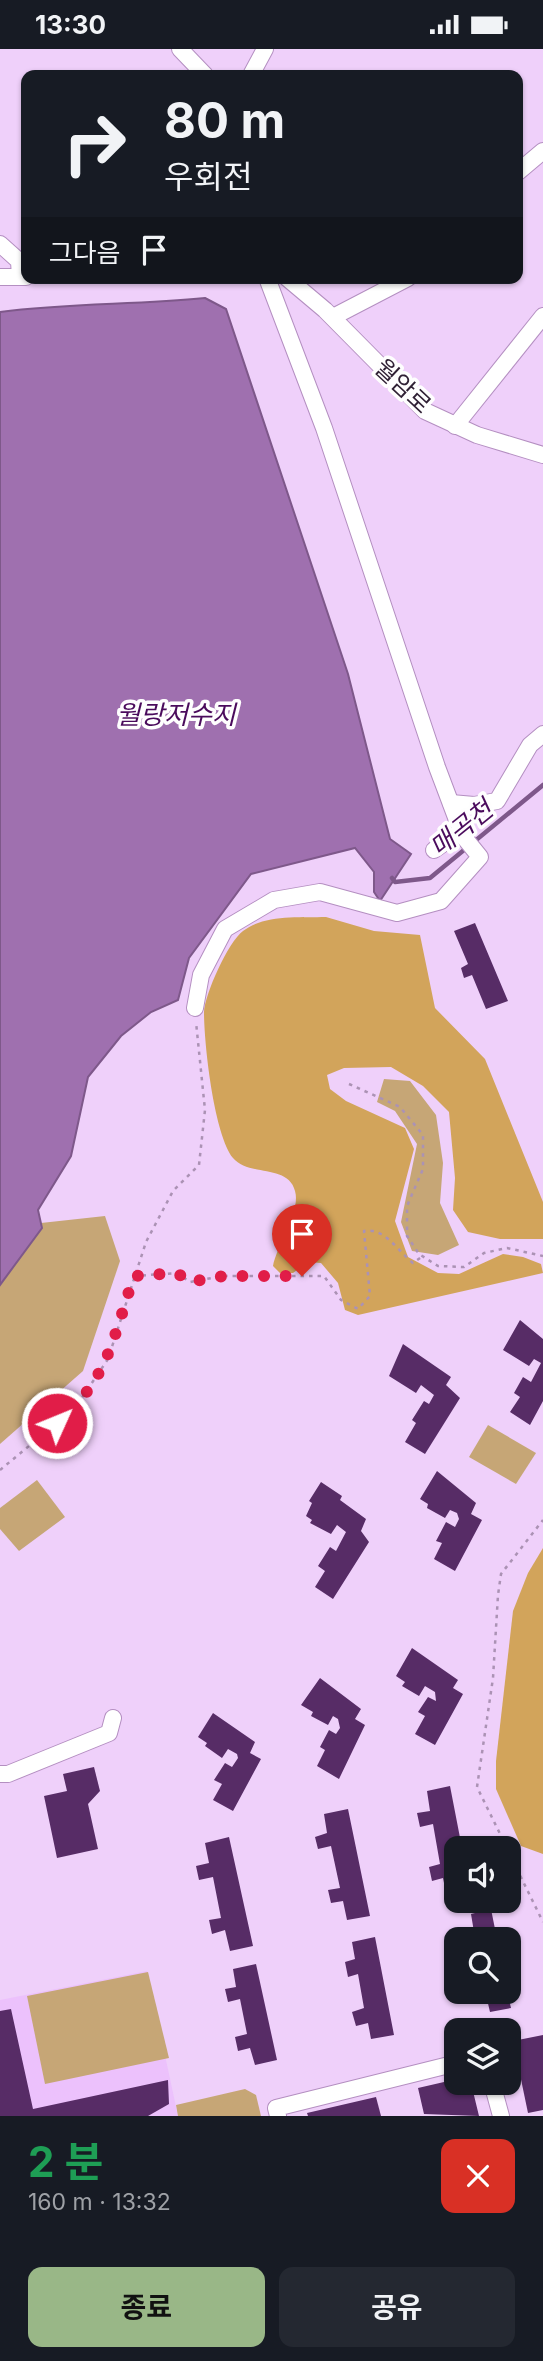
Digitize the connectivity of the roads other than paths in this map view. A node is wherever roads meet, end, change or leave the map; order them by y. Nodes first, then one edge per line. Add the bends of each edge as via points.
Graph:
1 (180, 49) edge
2 (265, 49) edge
3 (200, 70) edge
4 (254, 70) edge
5 (543, 152) edge
6 (523, 168) edge
7 (0, 244) edge
8 (21, 269) edge
9 (0, 277) edge
10 (21, 277) edge
11 (269, 284) edge
12 (294, 284) edge
13 (396, 284) edge
14 (543, 316) edge
15 (332, 317) junction
16 (455, 426) junction
17 (543, 455) edge
18 (543, 734) edge
19 (451, 803) junction
20 (463, 835) junction
21 (434, 850) dead end
22 (195, 1008) road end
23 (113, 1718) dead end
24 (0, 1774) edge
25 (444, 2066) edge
26 (495, 2095) edge
27 (278, 2116) edge
28 (501, 2116) edge

1 - 3 street
2 - 4 street
5 - 6 street
7 - 8 street via 19,261
9 - 10 street
11 - 19 street via 324,428
12 - 15 street, 월암로
13 - 15 street
14 - 16 street
15 - 16 street, 월암로 via 425,411
16 - 17 street, 월암로
18 - 19 street via 530,745 497,801 474,806
19 - 20 street
20 - 21 street
20 - 22 street via 480,857 441,901 397,913 320,892 274,900 225,929 201,975
23 - 24 street via 109,1733
25 - 27 street via 276,2108
26 - 28 street

